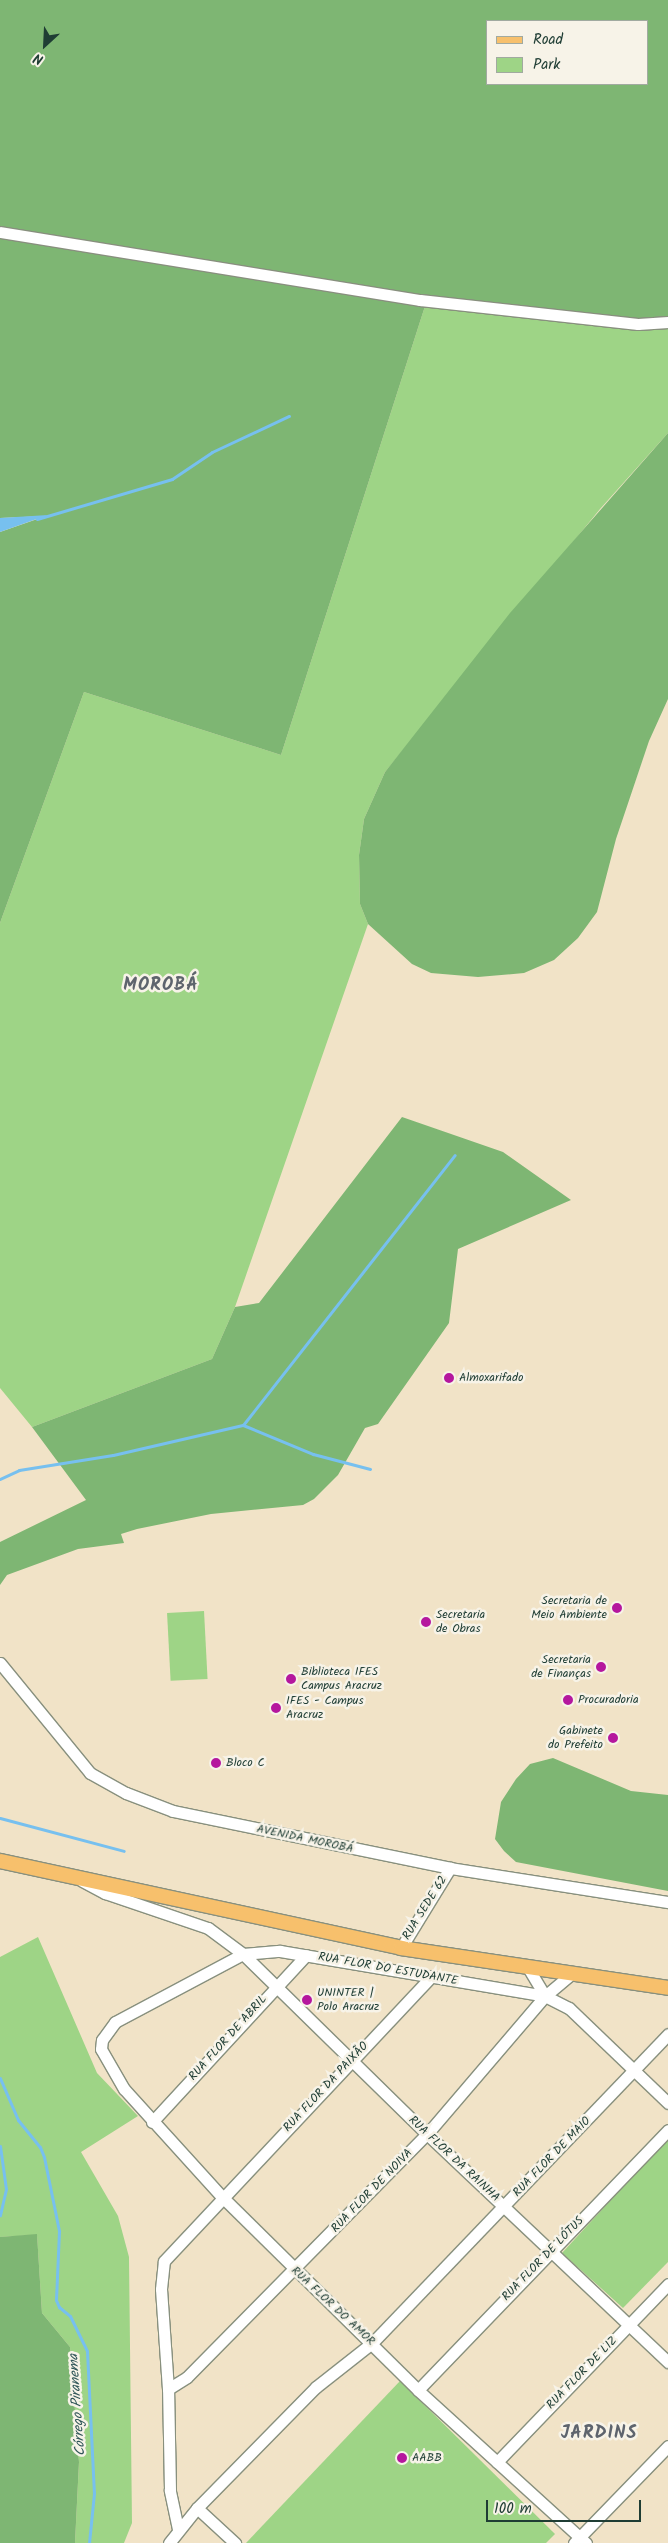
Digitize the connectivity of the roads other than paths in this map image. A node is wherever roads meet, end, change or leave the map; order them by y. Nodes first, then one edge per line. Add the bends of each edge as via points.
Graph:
1 (0, 232) edge
2 (668, 322) edge
3 (0, 1663) edge
4 (0, 1861) edge
5 (450, 1868) junction
6 (79, 1878) junction
7 (668, 1902) edge
8 (401, 1948) junction
9 (243, 1954) junction
10 (306, 1955) junction
11 (527, 1966) junction
12 (570, 1975) junction
13 (430, 1977) junction
14 (275, 1986) junction
15 (668, 1988) edge
16 (545, 1996) junction
17 (668, 2034) edge
18 (101, 2049) joint
19 (350, 2059) junction
20 (635, 2072) junction
21 (668, 2103) edge
22 (152, 2122) junction
23 (668, 2130) edge
24 (427, 2134) junction
25 (223, 2198) junction
26 (503, 2206) junction
27 (551, 2251) junction
28 (294, 2270) junction
29 (668, 2284) edge
30 (629, 2323) junction
31 (372, 2343) junction
32 (668, 2362) edge
33 (168, 2389) junction
34 (418, 2390) junction
35 (668, 2446) edge
36 (497, 2462) junction
37 (197, 2508) junction
38 (178, 2529) junction
39 (580, 2541) edge
40 (169, 2543) edge
41 (235, 2543) edge

1 - 2 street via 420,300 638,324
3 - 5 street, AVENIDA MOROBÁ via 90,1773 126,1793 173,1811
4 - 6 main road
5 - 7 street, AVENIDA MOROBÁ
5 - 8 street, RUA SEDE 62
6 - 8 main road
6 - 9 street, RUA FLOR DA RAINHA via 87,1886 105,1894 208,1928
8 - 11 main road
9 - 10 street, RUA FLOR DO ESTUDANTE via 262,1951
9 - 14 street, RUA FLOR DA RAINHA
9 - 18 street, RUA FLOR DO ESTUDANTE via 115,2022 106,2032
10 - 13 street, RUA FLOR DO ESTUDANTE
10 - 14 street, RUA FLOR DE ABRIL
11 - 12 main road
11 - 16 street
12 - 15 main road
12 - 16 street, RUA FLOR DE NOIVA
13 - 16 street, RUA FLOR DO ESTUDANTE
13 - 19 street, RUA FLOR DA PAIXÃO
14 - 19 street, RUA FLOR DA RAINHA
14 - 22 street, RUA FLOR DE ABRIL
16 - 20 street, RUA FLOR DO ESTUDANTE via 569,2008
16 - 24 street, RUA FLOR DE NOIVA
17 - 20 street, RUA FLOR DE MAIO
18 - 22 street, RUA FLOR DO AMOR via 124,2089
19 - 24 street, RUA FLOR DA RAINHA
19 - 25 street, RUA FLOR DA PAIXÃO
20 - 21 street, RUA FLOR DO ESTUDANTE
20 - 26 street, RUA FLOR DE MAIO
22 - 25 street, RUA FLOR DO AMOR
23 - 27 street, RUA FLOR DE LÓTUS
24 - 26 street, RUA FLOR DA RAINHA
24 - 28 street, RUA FLOR DE NOIVA
25 - 28 street, RUA FLOR DO AMOR
25 - 33 street, RUA FLOR DA PAIXÃO via 164,2261 161,2290
26 - 27 street, RUA FLOR DA RAINHA
26 - 31 street, RUA FLOR DE MAIO
27 - 30 street, RUA FLOR DA RAINHA
27 - 34 street, RUA FLOR DE LÓTUS
28 - 31 street, RUA FLOR DO AMOR
28 - 33 street, RUA FLOR DE NOIVA via 187,2377
29 - 30 street, RUA FLOR DE LIZ
30 - 32 street, RUA FLOR DA RAINHA
30 - 36 street, RUA FLOR DE LIZ
31 - 34 street, RUA FLOR DO AMOR
31 - 37 street, RUA FLOR DE MAIO via 316,2387
33 - 38 street, RUA FLOR DA PAIXÃO via 170,2490
34 - 36 street, RUA FLOR DO AMOR
35 - 39 street
36 - 39 street, RUA FLOR DO AMOR
37 - 38 street, RUA FLOR DE MAIO
37 - 41 street
38 - 40 street, RUA FLOR DE MAIO

